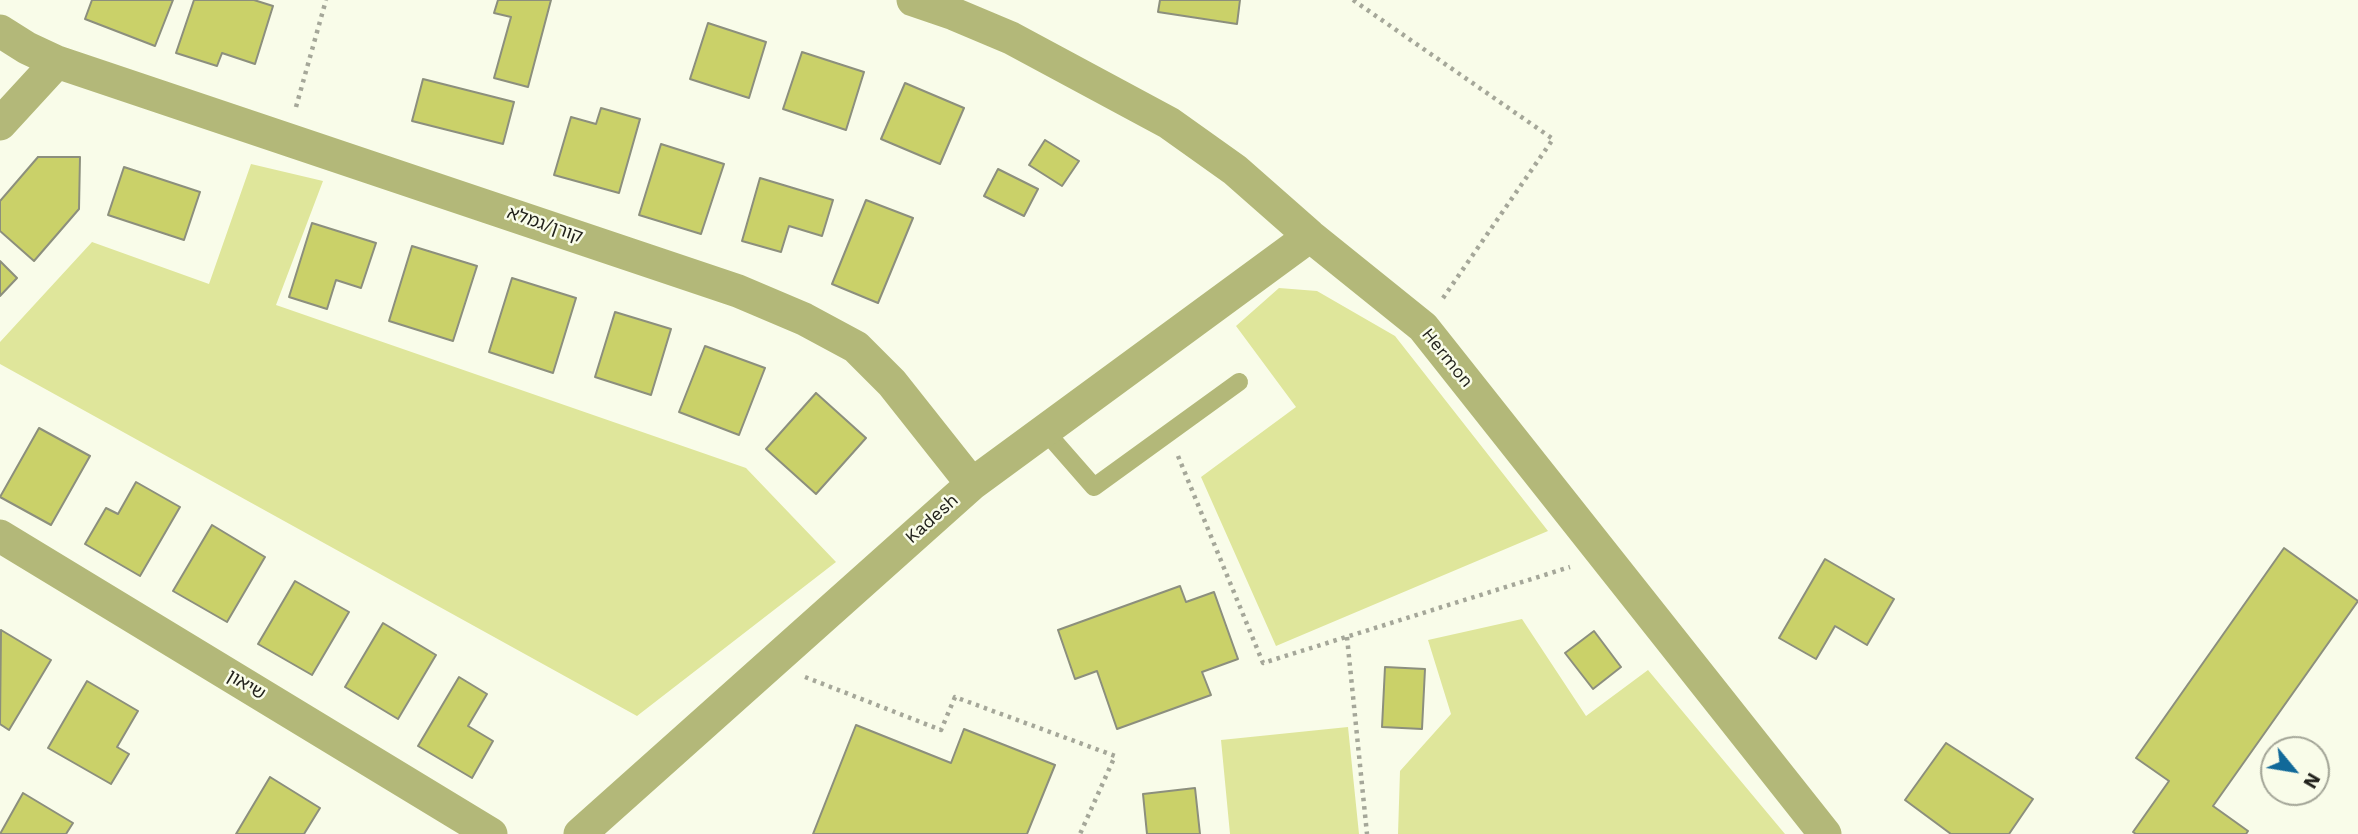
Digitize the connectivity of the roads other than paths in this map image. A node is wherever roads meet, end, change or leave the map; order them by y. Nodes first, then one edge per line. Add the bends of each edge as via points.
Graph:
1 (913, 0) edge
2 (0, 31) edge
3 (57, 62) junction
4 (0, 124) edge
5 (1310, 236) junction
6 (1239, 382) dead end
7 (1045, 431) junction
8 (972, 484) junction
9 (0, 536) edge
10 (491, 834) edge
11 (580, 834) edge
12 (1825, 834) edge

1 - 5 street, Hermon via 1011,38 1169,123 1235,170
2 - 3 street, קורן/גמלא
3 - 4 street
3 - 8 street, קורן/גמלא via 738,290 804,319 856,347
5 - 7 street, Kadesh
5 - 12 street, Hermon via 1423,327
6 - 7 lane via 1094,487
7 - 8 street, Kadesh
8 - 11 street, Kadesh
9 - 10 street, שיאון

